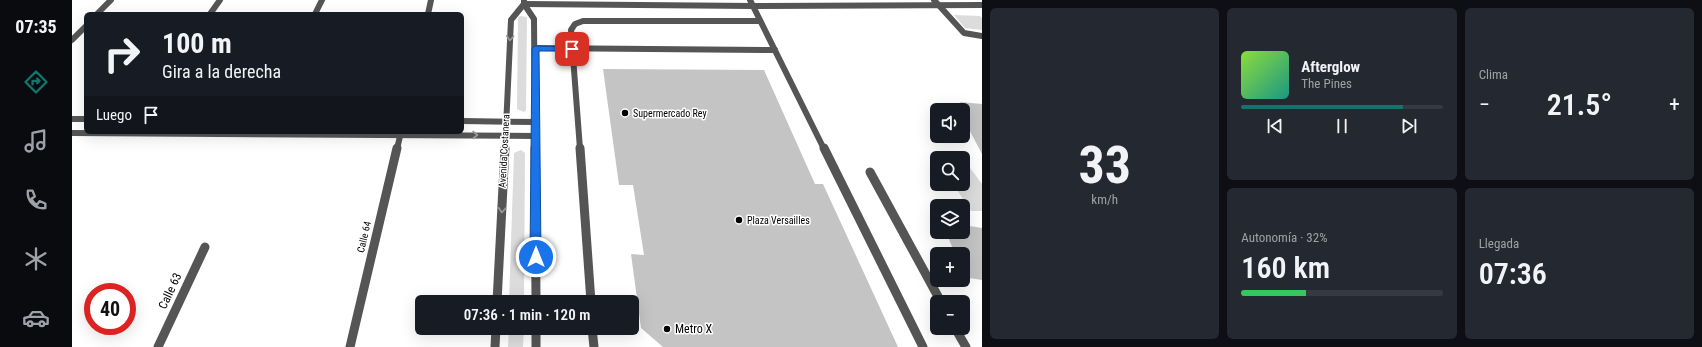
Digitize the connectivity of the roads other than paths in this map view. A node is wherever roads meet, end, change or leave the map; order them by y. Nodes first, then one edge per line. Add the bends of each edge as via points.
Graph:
1 (110, 0) edge
2 (220, 0) edge
3 (322, 0) edge
4 (431, 0) edge
5 (856, 0) edge
6 (934, 0) edge
7 (524, 2) edge
8 (751, 3) edge
9 (861, 6) junction
10 (940, 6) junction
11 (982, 7) edge
12 (99, 12) edge
13 (211, 12) edge
14 (316, 12) edge
15 (428, 12) edge
16 (760, 21) junction
17 (84, 28) edge
18 (982, 36) edge
19 (72, 40) edge
20 (535, 48) junction
21 (572, 49) junction
22 (775, 50) junction
23 (72, 119) edge
24 (84, 119) edge
25 (464, 121) edge
26 (506, 121) junction
27 (535, 122) junction
28 (72, 133) edge
29 (84, 133) edge
30 (400, 134) edge
31 (505, 135) junction
32 (535, 136) junction
33 (870, 172) dead end
34 (205, 247) dead end
35 (497, 295) edge
36 (536, 295) edge
37 (590, 295) edge
38 (937, 295) edge
39 (496, 335) edge
40 (536, 335) edge
41 (593, 335) edge
42 (959, 335) edge
43 (158, 347) edge
44 (350, 347) edge
45 (495, 347) edge
46 (536, 347) edge
47 (594, 347) edge
48 (923, 347) edge
49 (966, 347) edge

1 - 12 street
2 - 13 street
3 - 14 street
4 - 15 street
5 - 9 street
6 - 10 street
7 - 8 street
7 - 20 street via 534,19
7 -> 26 street, Avenida Costanera via 511,20
8 - 9 street
8 - 16 street
9 - 10 street
10 - 11 street
10 - 18 street via 964,33
16 - 21 street via 583,21 575,24 571,30
16 - 22 street
17 - 19 street
20 - 21 street
20 - 27 street
21 - 22 street
21 - 37 street
22 - 48 street
23 - 24 street
25 - 26 street
26 - 27 street
26 - 31 street, Avenida Costanera
27 - 32 street
28 - 29 street
30 -> 31 street
30 - 44 street, Calle 64
31 - 32 street
31 -> 35 street, Avenida Costanera
32 - 36 street
33 - 38 street
34 - 43 street, Calle 63
39 - 45 street
40 - 46 street
41 - 47 street
42 - 49 street

